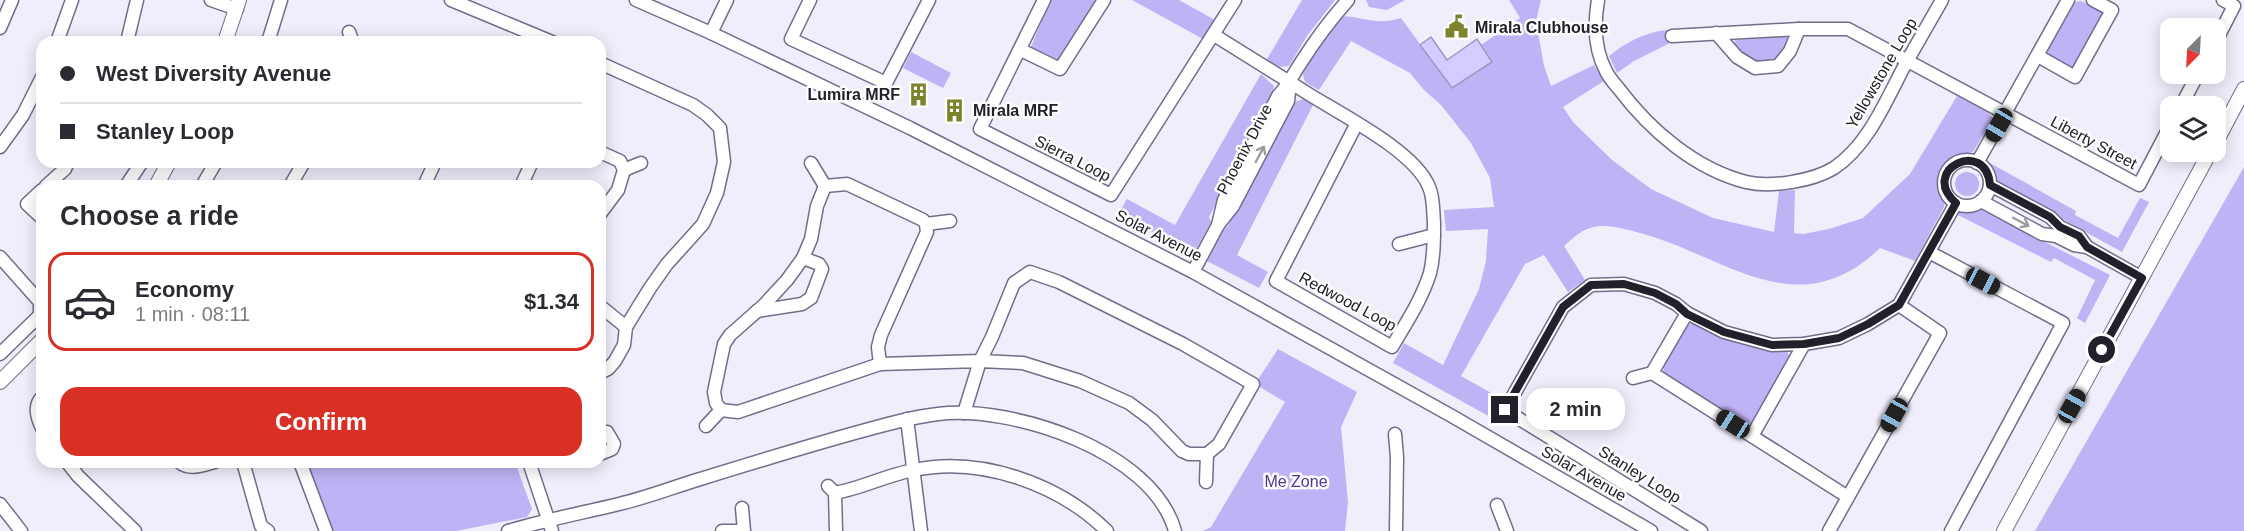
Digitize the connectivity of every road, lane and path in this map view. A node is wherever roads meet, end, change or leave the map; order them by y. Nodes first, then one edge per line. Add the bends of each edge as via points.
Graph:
1 (12, 0) edge
2 (72, 0) edge
3 (137, 0) edge
4 (211, 0) edge
5 (281, 0) edge
6 (451, 0) edge
7 (636, 0) edge
8 (727, 0) edge
9 (810, 0) edge
10 (929, 0) edge
11 (1044, 0) edge
12 (1104, 0) edge
13 (1234, 0) edge
14 (1348, 0) edge
15 (1598, 0) edge
16 (1942, 0) edge
17 (2068, 0) edge
18 (2093, 0) edge
19 (2223, 0) edge
20 (238, 4) edge
21 (2226, 22) edge
22 (0, 28) edge
23 (1799, 29) junction
24 (711, 33) junction
25 (1716, 33) junction
26 (1214, 35) junction
27 (59, 36) edge
28 (129, 36) edge
29 (227, 36) edge
30 (270, 36) edge
31 (538, 36) edge
32 (1672, 36) dead end
33 (1021, 50) junction
34 (2038, 57) junction
35 (1907, 61) junction
36 (606, 66) edge
37 (1290, 83) junction
38 (36, 89) edge
39 (2244, 89) edge
40 (2006, 114) junction
41 (1357, 123) junction
42 (2226, 123) edge
43 (2160, 145) edge
44 (0, 147) edge
45 (606, 155) edge
46 (2205, 162) edge
47 (641, 163) dead end
48 (811, 163) dead end
49 (1977, 163) junction
50 (65, 168) edge
51 (624, 170) junction
52 (52, 180) edge
53 (1990, 185) junction
54 (825, 186) junction
55 (36, 196) edge
56 (1981, 201) junction
57 (1956, 203) junction
58 (606, 206) edge
59 (36, 212) edge
60 (950, 221) dead end
61 (926, 224) junction
62 (1434, 235) junction
63 (1399, 244) dead end
64 (2087, 247) junction
65 (1929, 252) junction
66 (0, 257) edge
67 (803, 258) junction
68 (1193, 272) junction
69 (2142, 278) junction
70 (36, 298) edge
71 (1899, 305) junction
72 (606, 311) edge
73 (755, 311) junction
74 (1687, 314) junction
75 (36, 318) edge
76 (626, 327) junction
77 (1804, 344) junction
78 (36, 346) edge
79 (0, 354) edge
80 (980, 361) junction
81 (880, 364) junction
82 (606, 370) edge
83 (1652, 373) junction
84 (1634, 378) dead end
85 (0, 382) edge
86 (721, 410) junction
87 (964, 413) junction
88 (907, 419) junction
89 (706, 426) dead end
90 (606, 432) edge
91 (1395, 434) dead end
92 (1752, 436) junction
93 (606, 452) edge
94 (1207, 454) junction
95 (72, 468) edge
96 (245, 468) edge
97 (302, 468) edge
98 (531, 468) edge
99 (914, 470) junction
100 (1206, 483) dead end
101 (1848, 496) junction
102 (0, 504) edge
103 (1497, 506) dead end
104 (742, 508) dead end
105 (551, 525) edge
106 (261, 529) edge
107 (21, 531) edge
108 (135, 531) edge
109 (326, 531) edge
110 (508, 531) edge
111 (722, 531) edge
112 (744, 531) edge
113 (836, 531) edge
114 (921, 531) edge
115 (1107, 531) edge
116 (1175, 531) edge
117 (1396, 531) edge
118 (1507, 531) edge
119 (1651, 531) edge
120 (1701, 531) edge
121 (1829, 531) edge
122 (1951, 531) edge
123 (2004, 531) edge

1 - 22 street
2 - 27 street
3 - 28 street
4 - 20 street
5 - 30 street
6 - 31 street
7 - 24 street, Solar Avenue
8 - 24 street
9 - 10 street via 791,39 886,83
11 - 33 street, Sierra Loop
12 - 33 street via 1060,69
13 - 26 street, Sierra Loop
14 - 37 street, Phoenix Drive via 1328,22
15 - 35 street, Yellowstone Loop via 1594,21 1598,49 1606,72 1633,107 1666,139 1704,166 1747,182 1804,180 1834,168 1874,122
16 - 35 street, Yellowstone Loop
17 - 34 street
18 - 34 street via 2112,10 2076,77
19 - 21 street via 2234,6
20 - 29 street
23 - 25 street
23 - 25 street via 1790,51 1778,66 1755,68 1737,57
23 - 35 street via 1848,29
24 - 68 street, Solar Avenue via 931,138
25 - 32 street
26 - 33 street, Sierra Loop via 1111,195 980,129
26 - 37 street, Redwood Loop
34 - 40 street
35 - 40 street
36 - 76 street via 693,105 720,128 724,162 717,193 703,224 667,264
37 - 41 street, Redwood Loop
37 - 68 street, Phoenix Drive via 1288,101
38 - 44 street via 23,116
39 - 42 street
40 - 43 street, Liberty Street via 2139,185
40 - 49 street
41 - 62 street, Redwood Loop via 1393,146 1429,186
41 - 62 street, Redwood Loop via 1276,281 1392,347 1430,273
45 - 51 street via 620,161
46 - 69 street
47 - 51 street
48 - 54 street
49 - 53 street via 1987,172
49 - 57 street via 1962,161 1949,169 1944,183
50 - 52 street
51 - 58 street via 618,190
53 - 56 street
53 - 64 street via 2050,217 2079,236
54 - 61 street via 847,184
54 - 67 street
55 - 59 street via 27,204
56 - 57 street via 1966,206
56 -> 64 street via 2042,234
57 - 65 street, Stanley Loop
60 - 61 street
61 - 81 street via 927,232 881,335
62 - 63 street
64 - 69 street
65 - 71 street, Stanley Loop
65 - 122 street via 2063,323
66 - 70 street
67 - 73 street via 788,280
67 - 73 street via 822,269 811,298 802,304
68 - 119 street, Solar Avenue
69 - 123 street
71 - 77 street, Stanley Loop via 1839,338
71 - 101 street via 1941,333
72 - 76 street
73 - 86 street via 724,344 714,392
74 - 77 street, Stanley Loop via 1724,332 1772,345
74 - 83 street
74 - 120 street, Stanley Loop via 1655,293 1624,284 1591,285 1563,307 1505,410
75 - 79 street
76 - 82 street via 624,345
77 - 92 street
78 - 85 street
80 - 81 street
80 - 87 street
80 - 94 street via 1023,363 1080,381 1129,403 1182,451
80 - 94 street via 1014,283 1030,272 1059,282 1253,384 1219,444
81 - 86 street via 738,412
83 - 84 street
83 - 92 street
86 - 89 street
87 - 88 street
87 - 116 street via 1005,417 1046,428 1128,467 1151,489
88 - 99 street
88 - 105 street
90 - 93 street via 614,444
91 - 117 street
92 - 101 street
94 - 100 street
95 - 108 street
96 - 106 street
97 - 109 street
98 - 105 street
99 - 113 street via 854,489 832,490
99 - 114 street
99 - 115 street via 951,466 1014,476 1067,500
101 - 121 street
102 - 107 street
103 - 118 street
104 - 112 street
105 - 110 street
111 - 112 street

